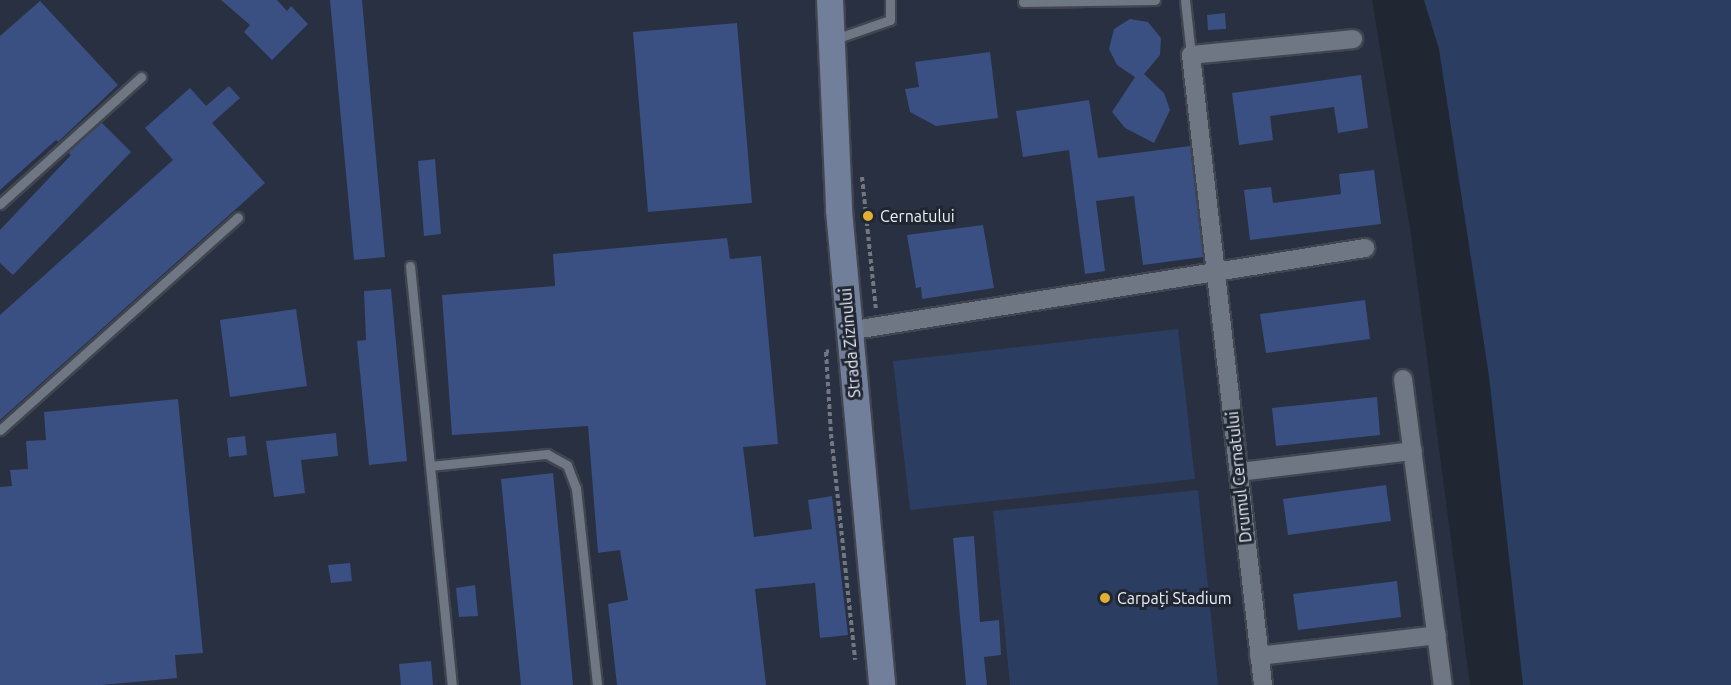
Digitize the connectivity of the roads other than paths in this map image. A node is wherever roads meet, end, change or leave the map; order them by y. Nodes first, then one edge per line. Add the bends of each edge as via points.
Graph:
1 (830, 0) edge
2 (890, 0) edge
3 (1155, 0) edge
4 (1185, 0) edge
5 (1023, 2) dead end
6 (1353, 39) dead end
7 (831, 40) junction
8 (1191, 55) junction
9 (141, 77) dead end
10 (0, 204) edge
11 (238, 217) dead end
12 (1365, 248) dead end
13 (410, 266) dead end
14 (1216, 270) junction
15 (848, 332) junction
16 (1403, 379) dead end
17 (0, 429) edge
18 (1413, 451) junction
19 (430, 466) junction
20 (1239, 472) junction
21 (1437, 635) junction
22 (1259, 656) junction
23 (452, 685) edge
24 (597, 685) edge
25 (882, 685) edge
26 (1263, 685) edge
27 (1443, 685) edge

1 - 7 main road, Strada Zizinului
2 - 7 lane via 890,20
3 - 5 lane
4 - 8 lane
6 - 8 street
7 - 15 main road, Strada Zizinului
8 - 14 street, Drumul Cernatului
9 - 10 lane
11 - 17 lane
12 - 14 street
13 - 19 lane
14 - 15 street
14 - 20 street, Drumul Cernatului
15 - 25 main road, Strada Zizinului
16 - 18 street
18 - 20 street
18 - 21 street
19 - 23 lane
19 - 24 lane via 547,454 567,465 576,488
20 - 22 street, Drumul Cernatului
21 - 22 street
21 - 27 street
22 - 26 street, Drumul Cernatului

